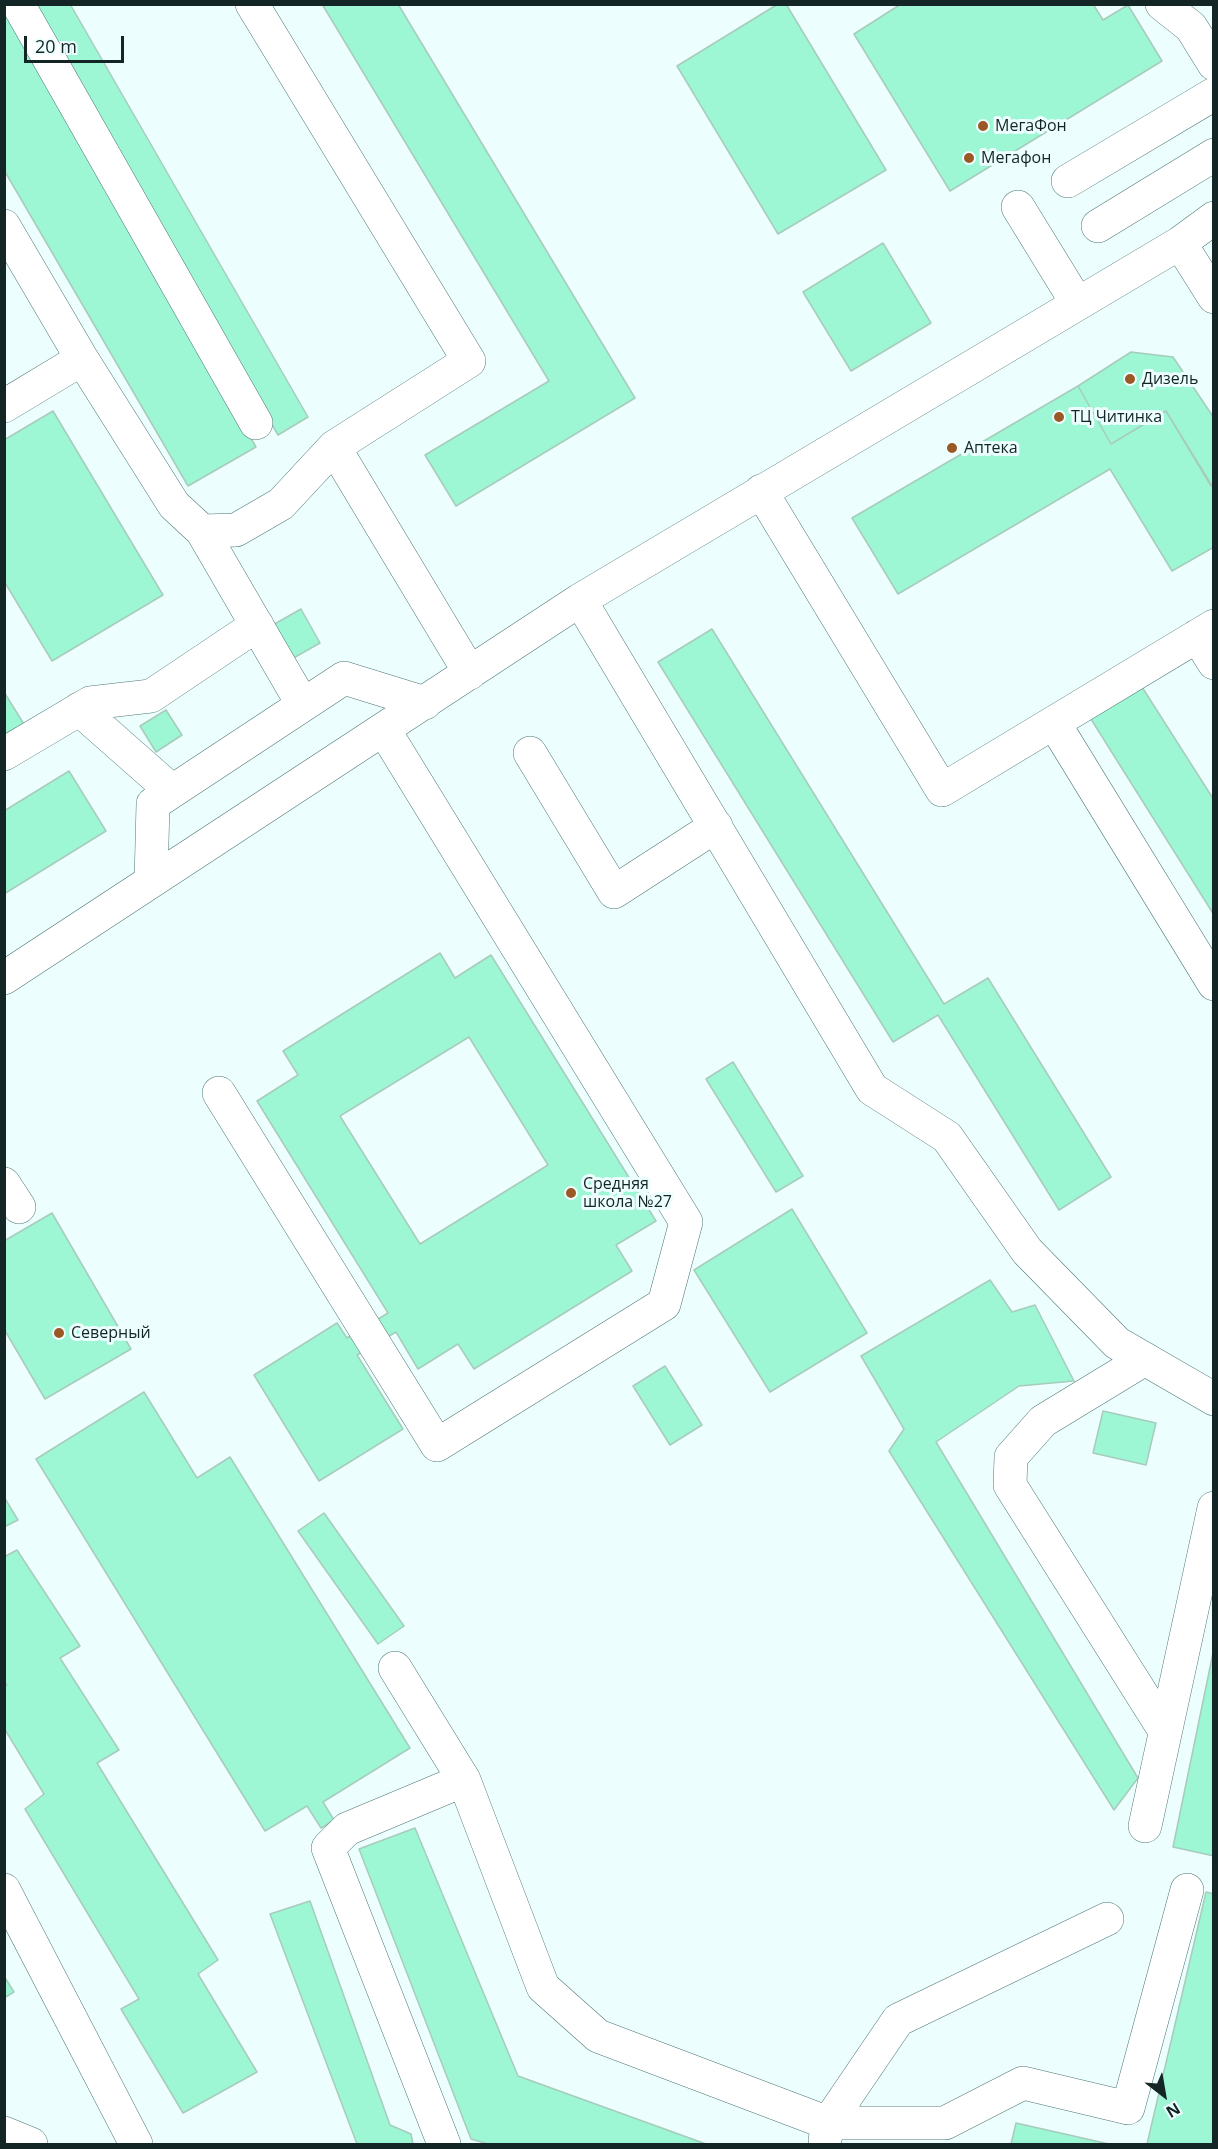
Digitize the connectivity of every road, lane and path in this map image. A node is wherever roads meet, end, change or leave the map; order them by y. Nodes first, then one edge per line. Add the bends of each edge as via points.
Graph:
1 (18, 4) edge
2 (252, 4) edge
3 (1162, 4) edge
4 (1214, 64) edge
5 (1214, 94) edge
6 (1214, 155) edge
7 (1068, 181) dead end
8 (1018, 207) dead end
9 (1214, 218) edge
10 (4, 226) edge
11 (1098, 226) dead end
12 (1180, 243) junction
13 (1214, 297) edge
14 (1077, 303) junction
15 (82, 359) junction
16 (4, 406) edge
17 (256, 423) dead end
18 (334, 447) junction
19 (760, 491) junction
20 (202, 531) junction
21 (580, 600) junction
22 (257, 625) junction
23 (1208, 642) edge
24 (470, 674) junction
25 (425, 703) junction
26 (303, 705) junction
27 (79, 709) junction
28 (1054, 723) junction
29 (384, 730) junction
30 (530, 753) dead end
31 (4, 754) edge
32 (172, 791) junction
33 (716, 826) junction
34 (151, 881) junction
35 (4, 978) edge
36 (1214, 984) edge
37 (219, 1093) dead end
38 (1145, 1359) junction
39 (1214, 1398) edge
40 (1214, 1508) edge
41 (395, 1668) dead end
42 (1165, 1731) junction
43 (464, 1780) junction
44 (1145, 1826) dead end
45 (4, 1890) edge
46 (1187, 1890) dead end
47 (1107, 1919) dead end
48 (4, 2133) edge
49 (826, 2134) edge
50 (31, 2145) edge
51 (136, 2145) edge
52 (444, 2145) edge

1 - 17 street
2 - 18 street via 469,361
3 - 4 street via 1191,27
5 - 7 street
6 - 11 street
8 - 14 street
9 - 12 street
10 - 15 street
12 - 13 street
12 - 14 street
14 - 19 street
15 - 16 street
15 - 20 street via 174,505
18 - 20 street via 281,504 236,530
18 - 24 street
19 - 21 street
19 - 28 street via 942,790
20 - 22 street
21 - 24 street
21 - 33 street
22 - 26 street
22 - 27 street via 151,696 90,703
23 - 28 street
24 - 25 street
25 - 26 street via 344,678
25 - 29 street
26 - 32 street
27 - 31 street
27 - 32 street
28 - 36 street
29 - 34 street
29 - 37 street via 686,1222 664,1304 437,1445
30 - 33 street via 614,892
32 - 34 street via 153,804
33 - 38 street via 872,1089 947,1137 1028,1251 1117,1343
34 - 35 street
38 - 39 street
38 - 42 street via 1043,1422 1011,1457 1010,1485
40 - 42 street
41 - 43 street
42 - 44 street
43 - 49 street via 543,1987 598,2037
43 - 52 street via 347,1829 328,1848
45 - 51 street
46 - 49 street via 1128,2108 1023,2083 945,2123
47 - 49 street via 898,2020
48 - 50 street

